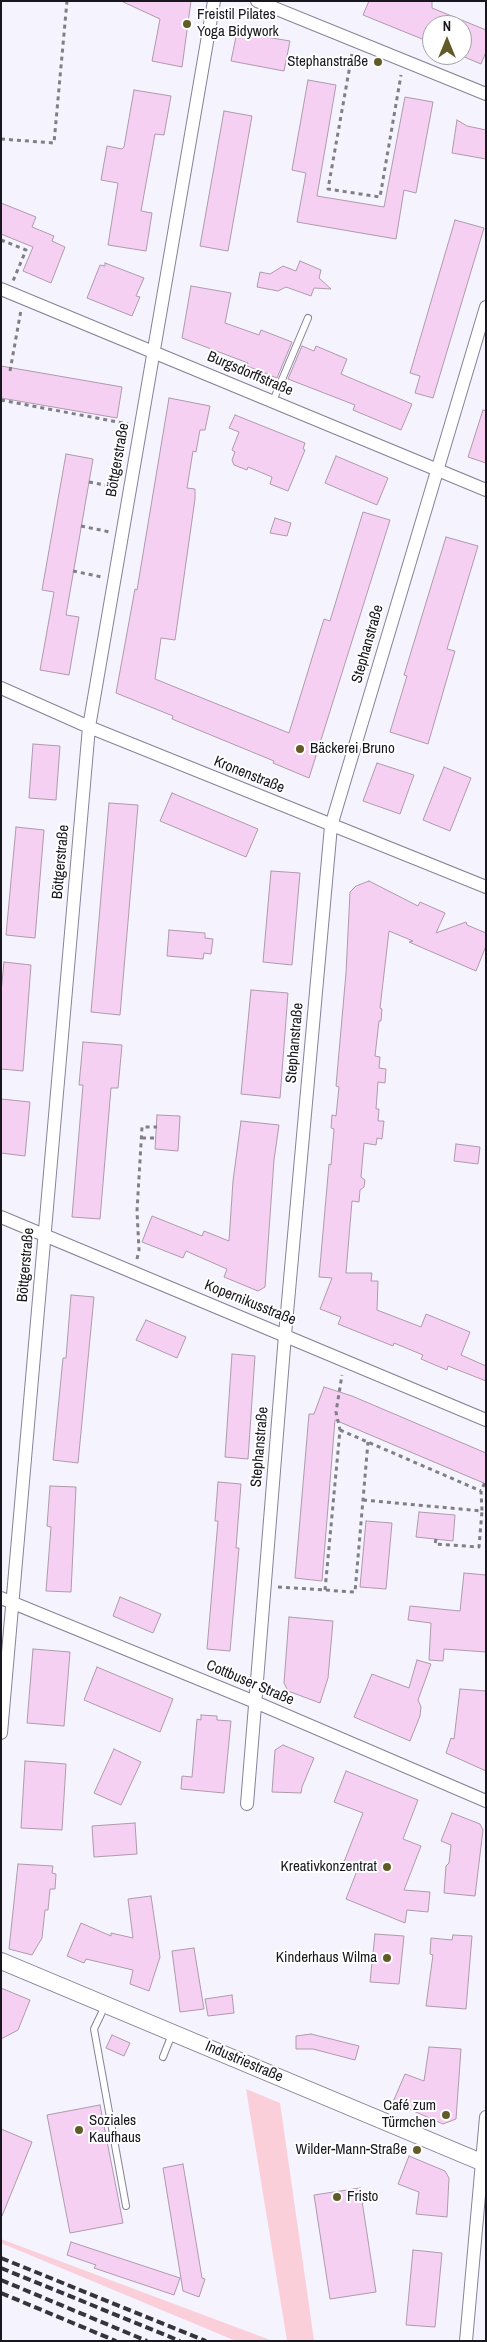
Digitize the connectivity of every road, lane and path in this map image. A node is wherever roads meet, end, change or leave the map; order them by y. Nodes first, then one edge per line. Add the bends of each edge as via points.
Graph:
1 (66, 1) edge
2 (214, 1) edge
3 (256, 1) edge
4 (354, 41) junction
5 (403, 61) junction
6 (486, 94) edge
7 (1, 139) edge
8 (1, 240) edge
9 (5, 290) edge
10 (23, 297) junction
11 (486, 307) edge
12 (308, 318) dead end
13 (153, 352) junction
14 (10, 371) dead end
15 (1, 400) edge
16 (273, 401) junction
17 (140, 426) junction
18 (436, 469) junction
19 (89, 482) dead end
20 (115, 486) dead end
21 (486, 490) edge
22 (81, 526) dead end
23 (107, 531) dead end
24 (74, 571) dead end
25 (99, 576) dead end
26 (1, 688) edge
27 (89, 726) junction
28 (331, 826) junction
29 (486, 887) edge
30 (157, 1127) dead end
31 (142, 1138) junction
32 (156, 1138) dead end
33 (1, 1217) edge
34 (45, 1235) junction
35 (134, 1272) junction
36 (285, 1334) junction
37 (344, 1359) junction
38 (486, 1420) edge
39 (340, 1430) junction
40 (368, 1442) junction
41 (486, 1480) edge
42 (481, 1491) junction
43 (363, 1500) junction
44 (482, 1511) junction
45 (436, 1539) dead end
46 (265, 1586) junction
47 (324, 1590) junction
48 (7, 1600) edge
49 (255, 1702) junction
50 (1, 1733) edge
51 (486, 1801) edge
52 (247, 1804) dead end
53 (1, 1961) edge
54 (105, 2005) junction
55 (173, 2033) junction
56 (163, 2057) dead end
57 (486, 2117) edge
58 (484, 2163) edge
59 (126, 2206) dead end
60 (466, 2341) edge

1 - 7 path via 54,143
2 - 13 street, Böttgerstraße
3 - 4 street
4 - 5 street
4 - 5 path via 328,189 380,197
5 - 6 street
8 - 9 path via 26,250
9 - 10 street, Burgsdorffstraße
10 - 13 street, Burgsdorffstraße
10 - 14 path
11 - 18 street, Stephanstraße
12 - 16 lane
13 - 16 street, Burgsdorffstraße
13 - 17 street, Böttgerstraße
15 - 17 path
16 - 18 street, Burgsdorffstraße
17 - 27 street, Böttgerstraße
18 - 21 street, Burgsdorffstraße
18 - 28 street, Stephanstraße
19 - 20 path
22 - 23 path
24 - 25 path
26 - 27 street, Kronenstraße
27 - 28 street, Kronenstraße
27 - 34 street, Böttgerstraße
28 - 29 street, Kronenstraße
28 - 36 street, Stephanstraße
30 - 31 path via 142,1128
31 - 32 path
31 - 35 path via 137,1211 139,1250
33 - 34 street, Kopernikusstraße
34 - 35 street, Kopernikusstraße
34 - 48 street, Böttgerstraße
35 - 36 street, Kopernikusstraße
36 - 37 street, Kopernikusstraße
36 - 46 street, Stephanstraße
37 - 38 street, Kopernikusstraße
37 - 39 path via 336,1412
39 - 40 path
39 - 47 path
40 - 42 path
40 - 43 path
41 - 42 path
42 - 44 path
43 - 44 path
43 - 47 path via 355,1592
44 - 45 path via 479,1547 435,1544
46 - 47 path
46 - 49 street, Stephanstraße
48 - 49 street, Cottbuser Straße
48 - 50 street, Böttgerstraße
49 - 51 street, Cottbuser Straße
49 - 52 street, Stephanstraße
53 - 54 street, Industriestraße
54 - 55 street, Industriestraße
54 - 59 lane via 94,2029
55 - 56 lane
55 - 58 street, Industriestraße
57 - 58 street
58 - 60 street

